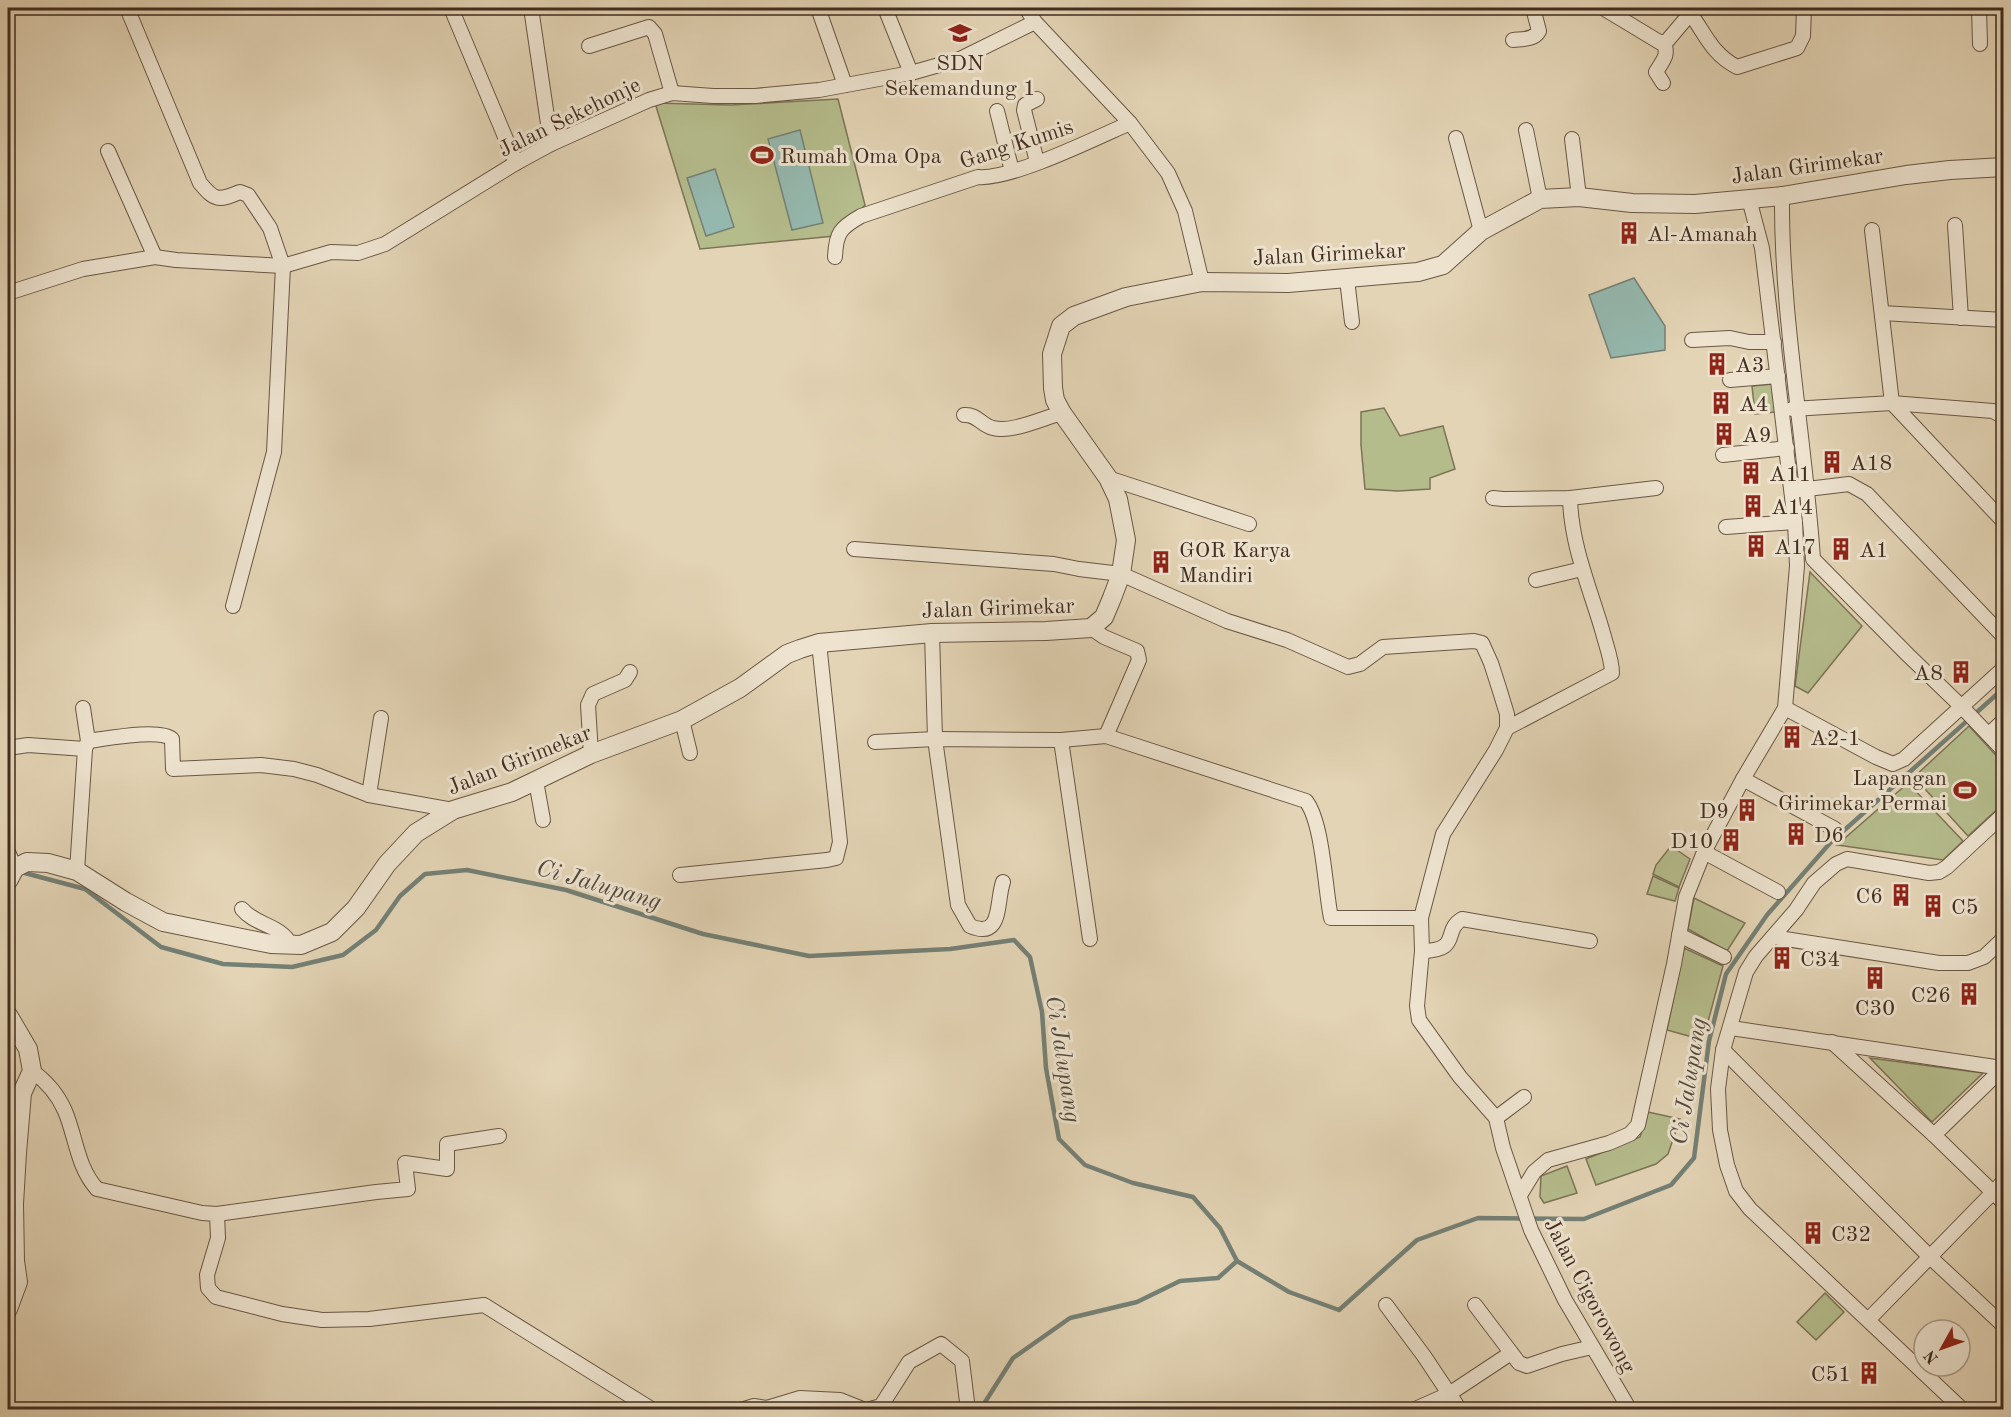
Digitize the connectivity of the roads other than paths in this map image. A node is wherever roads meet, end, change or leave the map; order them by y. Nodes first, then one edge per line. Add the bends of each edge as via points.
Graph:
1 (126, 8) edge
2 (451, 8) edge
3 (531, 8) edge
4 (818, 8) edge
5 (885, 8) edge
6 (1026, 8) edge
7 (1533, 8) edge
8 (1603, 8) edge
9 (1804, 8) edge
10 (1979, 8) edge
11 (1693, 10) edge
12 (1035, 22) junction
13 (1513, 40) dead end
14 (1664, 43) junction
15 (1980, 44) dead end
16 (589, 46) dead end
17 (911, 73) junction
18 (1663, 83) dead end
19 (845, 85) junction
20 (672, 93) junction
21 (1037, 99) dead end
22 (997, 111) dead end
23 (1130, 123) junction
24 (1526, 130) dead end
25 (1456, 138) dead end
26 (1572, 138) dead end
27 (551, 144) junction
28 (108, 151) dead end
29 (1037, 162) junction
30 (516, 163) junction
31 (2004, 167) edge
32 (1012, 171) junction
33 (1782, 196) junction
34 (1580, 197) junction
35 (1540, 199) junction
36 (1749, 199) junction
37 (1955, 225) dead end
38 (1872, 230) dead end
39 (1481, 231) junction
40 (155, 257) junction
41 (835, 258) dead end
42 (280, 266) junction
43 (1347, 279) junction
44 (1202, 282) junction
45 (8, 293) edge
46 (1882, 313) junction
47 (1961, 318) junction
48 (2004, 320) edge
49 (1352, 322) dead end
50 (1692, 340) dead end
51 (1774, 342) junction
52 (1778, 376) junction
53 (1730, 380) dead end
54 (1892, 403) junction
55 (1799, 409) junction
56 (1783, 410) junction
57 (1062, 413) junction
58 (964, 415) dead end
59 (2004, 417) edge
60 (1787, 448) junction
61 (1723, 455) dead end
62 (1108, 478) junction
63 (1656, 488) dead end
64 (1809, 489) junction
65 (1792, 491) junction
66 (1493, 498) dead end
67 (1570, 498) junction
68 (1795, 522) junction
69 (2004, 522) edge
70 (1249, 524) dead end
71 (1726, 527) dead end
72 (854, 549) dead end
73 (1813, 560) junction
74 (1797, 566) junction
75 (1582, 569) junction
76 (1121, 574) junction
77 (1536, 580) dead end
78 (233, 606) dead end
79 (1091, 628) junction
80 (932, 633) junction
81 (2004, 637) edge
82 (819, 644) junction
83 (2004, 668) edge
84 (630, 672) dead end
85 (83, 708) dead end
86 (1785, 708) junction
87 (1964, 708) junction
88 (381, 718) dead end
89 (682, 720) junction
90 (2004, 720) edge
91 (1508, 728) junction
92 (1989, 734) junction
93 (1106, 736) junction
94 (936, 739) junction
95 (1061, 740) junction
96 (875, 742) dead end
97 (86, 745) junction
98 (8, 748) edge
99 (2004, 751) edge
100 (690, 753) dead end
101 (591, 754) junction
102 (1743, 779) junction
103 (536, 781) junction
104 (369, 795) junction
105 (453, 810) junction
106 (2004, 814) edge
107 (543, 820) dead end
108 (1835, 828) dead end
109 (1704, 852) junction
110 (10, 867) edge
111 (76, 871) junction
112 (680, 875) dead end
113 (1003, 882) dead end
114 (1778, 892) dead end
115 (242, 909) dead end
116 (1422, 918) junction
117 (1679, 935) junction
118 (1773, 937) junction
119 (2004, 938) edge
120 (1090, 939) dead end
121 (1590, 941) dead end
122 (291, 945) junction
123 (1422, 951) junction
124 (1724, 957) dead end
125 (8, 1015) edge
126 (1731, 1028) junction
127 (1832, 1042) junction
128 (1723, 1050) junction
129 (2003, 1068) edge
130 (32, 1071) junction
131 (1524, 1097) dead end
132 (1496, 1118) junction
133 (1934, 1135) junction
134 (499, 1136) dead end
135 (12, 1152) edge
136 (2004, 1181) edge
137 (1520, 1197) junction
138 (1998, 1198) edge
139 (217, 1214) junction
140 (1930, 1257) junction
141 (1386, 1305) dead end
142 (1474, 1305) dead end
143 (8, 1309) edge
144 (1869, 1319) junction
145 (2004, 1326) edge
146 (1592, 1347) junction
147 (1511, 1353) junction
148 (1449, 1394) junction
149 (650, 1409) edge
150 (741, 1410) edge
151 (866, 1410) edge
152 (968, 1410) edge
153 (1413, 1410) edge
154 (1460, 1410) edge
155 (1630, 1410) edge
156 (1963, 1410) edge

1 - 42 street via 200,183 217,199 240,192 249,195 270,228
2 - 30 street
3 - 27 street
4 - 19 street
5 - 17 street
6 - 12 street
7 - 13 street via 1539,31 1528,39
8 - 14 street
9 - 11 street via 1803,36 1797,48 1737,67 1713,48
10 - 15 street
11 - 14 street
12 - 17 street, Jalan Sekehonje via 960,59
12 - 23 street
14 - 18 street via 1666,58 1656,72
16 - 20 street via 649,27 655,34
17 - 19 street, Jalan Sekehonje
19 - 20 street, Jalan Sekehonje via 754,96
20 - 27 street, Jalan Sekehonje via 649,99
21 - 29 street via 1024,110
22 - 32 street
23 - 29 street, Gang Kumis
23 - 44 street via 1168,173 1185,212
24 - 35 street
25 - 39 street
26 - 34 street
27 - 30 street, Jalan Sekehonje
28 - 40 street
29 - 32 street, Gang Kumis
30 - 42 street, Jalan Sekehonje via 385,244 358,253 331,252
31 - 33 street, Jalan Girimekar via 1906,175
32 - 41 street, Gang Kumis via 978,177 861,216 839,233
33 - 36 street, Jalan Girimekar
33 - 55 street via 1782,247
34 - 35 street, Jalan Girimekar
34 - 36 street, Jalan Girimekar via 1695,204
35 - 39 street, Jalan Girimekar
36 - 51 street via 1762,248
37 - 47 street
38 - 46 street
39 - 43 street, Jalan Girimekar via 1451,259 1430,270
40 - 42 street, Jalan Sekehonje
40 - 45 street, Jalan Sekehonje via 83,269
42 - 78 street via 274,452
43 - 44 street, Jalan Girimekar
43 - 49 street
44 - 57 street, Jalan Girimekar via 1126,297 1074,316 1059,331 1052,354 1055,400
46 - 47 street
46 - 54 street
47 - 48 street
50 - 51 street
51 - 52 street
52 - 53 street
52 - 56 street
54 - 55 street
54 - 59 street via 1993,411
54 - 69 street
55 - 56 street
55 - 64 street
56 - 60 street
57 - 58 street via 1007,429 993,428 975,416
57 - 62 street, Jalan Girimekar
60 - 61 street
60 - 65 street
62 - 70 street
62 - 76 street, Jalan Girimekar via 1118,499 1126,540
63 - 67 street
64 - 65 street
64 - 73 street
64 - 81 street via 1849,484 1868,494
65 - 68 street
66 - 67 street
67 - 75 street
68 - 71 street
68 - 74 street
72 - 76 street via 1054,564
73 - 74 street
73 - 87 street
74 - 86 street
75 - 77 street
75 - 91 street via 1612,673
76 - 79 street, Jalan Girimekar via 1104,617
76 - 91 street via 1227,621 1287,640 1348,667 1360,664 1383,647 1482,643 1507,714
79 - 80 street, Jalan Girimekar
79 - 93 street via 1137,651 1139,660
80 - 82 street, Jalan Girimekar
80 - 94 street
82 - 89 street, Jalan Girimekar via 787,654 740,688
82 - 112 street via 840,842 836,858
83 - 87 street
84 - 101 street via 625,680 593,693 590,698
85 - 97 street
86 - 87 street via 1893,764
86 - 102 street
87 - 92 street
88 - 104 street
89 - 100 street
89 - 101 street, Jalan Girimekar
90 - 92 street
91 - 116 street, Jalan Cigorowong via 1443,834
92 - 99 street
93 - 95 street
93 - 116 street via 1307,802 1322,857 1330,918
94 - 95 street
94 - 96 street
94 - 113 street via 958,905 969,927 981,930 996,921
95 - 120 street
97 - 98 street
97 - 104 street via 140,735 168,736 172,739 173,769 261,765 294,769
97 - 111 street
101 - 103 street, Jalan Girimekar
102 - 108 street
102 - 109 street
103 - 105 street, Jalan Girimekar
103 - 107 street
104 - 105 street
105 - 122 street, Jalan Girimekar via 416,833 332,932 301,945
106 - 118 street via 1939,872 1847,859 1836,864 1814,883
109 - 114 street
109 - 117 street via 1686,897
110 - 111 street, Jalan Girimekar via 27,862 48,863
111 - 122 street, Jalan Girimekar via 163,922
115 - 122 street via 250,918 281,931
116 - 123 street, Jalan Cigorowong
117 - 124 street
117 - 137 street via 1638,1125 1630,1134 1609,1143 1548,1160 1534,1172
118 - 119 street via 1939,963 1968,963 1984,957
118 - 126 street via 1746,972
121 - 123 street via 1462,919 1442,948
123 - 132 street, Jalan Cigorowong via 1419,1020
125 - 130 street via 28,1048
126 - 127 street
126 - 128 street
127 - 129 street
127 - 133 street
128 - 140 street
128 - 144 street via 1718,1089 1720,1130 1736,1191 1750,1209
129 - 133 street
130 - 135 street via 22,1093
130 - 139 street via 51,1088 65,1110 81,1162 97,1189
131 - 132 street
132 - 137 street, Jalan Cigorowong
133 - 138 street
134 - 139 street via 447,1144 447,1169 405,1164 408,1190
135 - 143 street via 18,1282
136 - 138 street
137 - 146 street, Jalan Cigorowong via 1531,1230
138 - 140 street
139 - 149 street via 218,1238 207,1275 208,1288 216,1297 322,1320 369,1319 484,1305
140 - 144 street
140 - 145 street
141 - 148 street
142 - 147 street
144 - 156 street
146 - 147 street via 1527,1366
146 - 155 street, Jalan Cigorowong
147 - 148 street
148 - 153 street
148 - 154 street
150 - 151 street via 767,1408 800,1398 840,1400
151 - 152 street via 881,1406 909,1362 940,1344 962,1361

